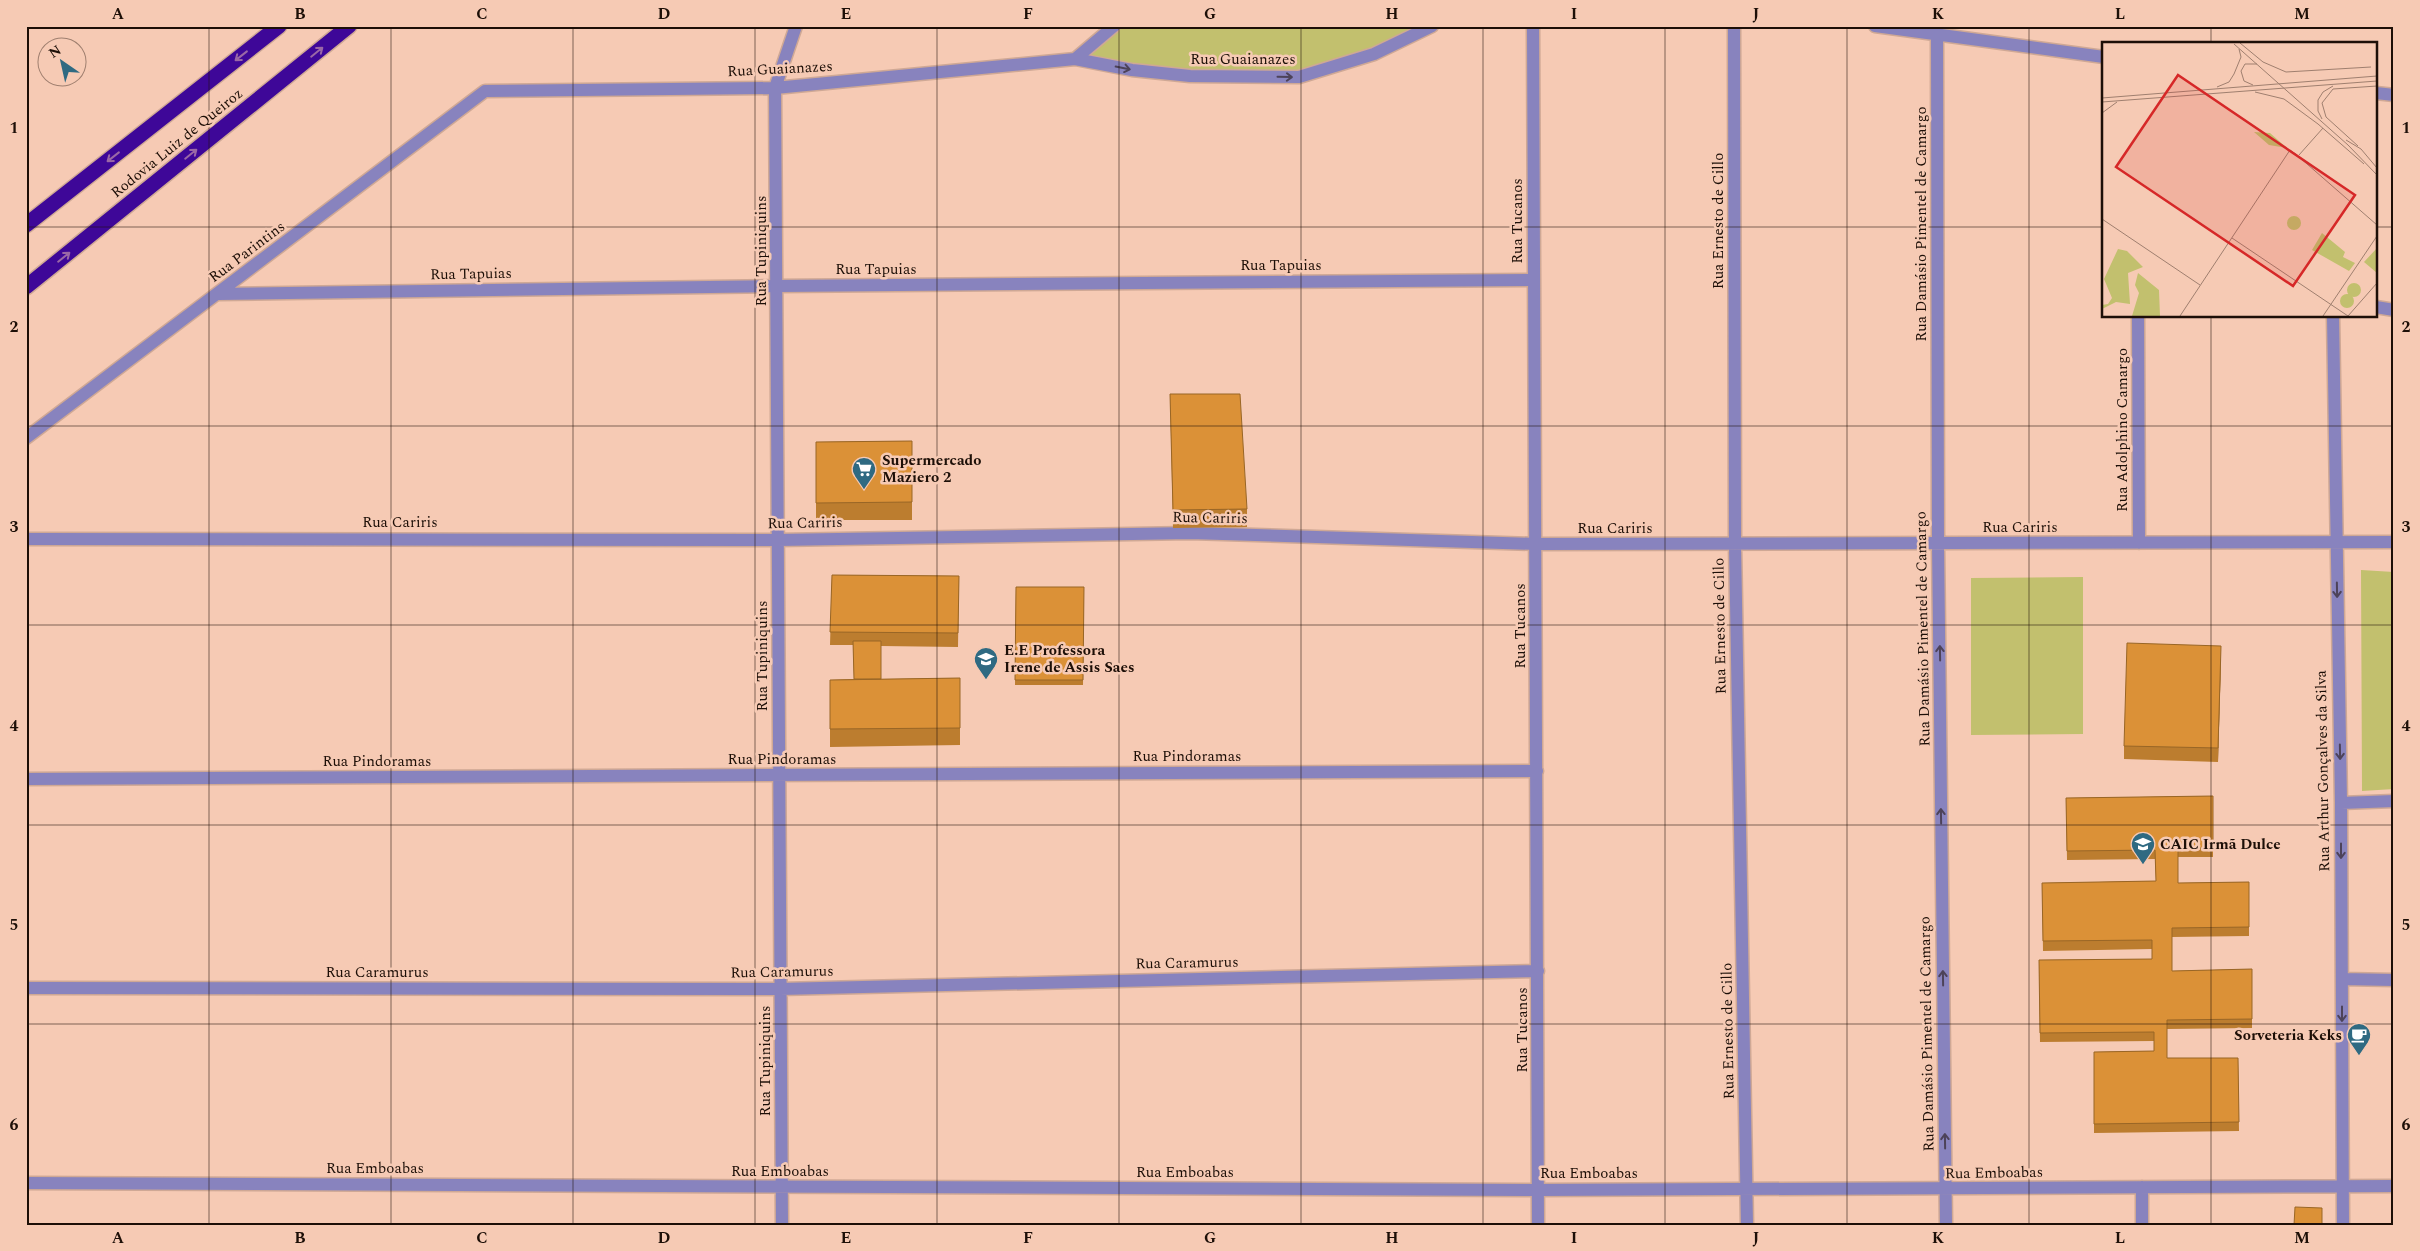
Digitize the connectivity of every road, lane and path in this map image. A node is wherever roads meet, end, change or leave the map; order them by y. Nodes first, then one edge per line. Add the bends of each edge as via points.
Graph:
1 (277, 26) edge
2 (349, 26) edge
3 (796, 26) edge
4 (1114, 26) edge
5 (1432, 26) edge
6 (1533, 26) edge
7 (1734, 26) edge
8 (1875, 26) edge
9 (1937, 33) junction
10 (2102, 57) edge
11 (1075, 59) junction
12 (775, 88) junction
13 (485, 91) joint
14 (2378, 93) edge
15 (2394, 96) edge
16 (26, 225) edge
17 (1534, 280) junction
18 (777, 286) junction
19 (26, 287) edge
20 (218, 294) junction
21 (2378, 307) edge
22 (2394, 310) edge
23 (2138, 318) edge
24 (2333, 318) edge
25 (26, 438) edge
26 (26, 539) edge
27 (778, 540) junction
28 (2336, 541) junction
29 (2394, 542) edge
30 (2139, 543) junction
31 (1536, 544) junction
32 (1938, 544) junction
33 (1735, 545) junction
34 (1537, 771) junction
35 (779, 775) junction
36 (26, 779) edge
37 (2394, 801) edge
38 (2341, 802) junction
39 (1538, 971) junction
40 (2342, 979) junction
41 (2394, 980) edge
42 (26, 988) edge
43 (780, 989) junction
44 (26, 1183) edge
45 (2343, 1186) junction
46 (2394, 1186) edge
47 (782, 1187) junction
48 (2142, 1187) junction
49 (1538, 1190) junction
50 (1747, 1190) junction
51 (1945, 1190) junction
52 (782, 1225) edge
53 (1538, 1225) edge
54 (1747, 1225) edge
55 (1946, 1225) edge
56 (2142, 1225) edge
57 (2343, 1225) edge

1 -> 16 highway, Rodovia Luiz de Queiroz
19 -> 2 highway, Rodovia Luiz de Queiroz
3 - 12 street, Rua Tupiniquins
4 - 11 street
11 -> 5 street, Rua Guaianazes via 1132,70 1190,76 1298,77 1374,54
6 - 17 street, Rua Tucanos
7 - 33 street, Rua Ernesto de Cillo
8 - 9 street
9 - 10 street
9 - 32 street, Rua Damásio Pimentel de Camargo
11 - 12 street, Rua Guaianazes
12 - 13 street, Rua Guaianazes
12 - 18 street, Rua Tupiniquins
13 - 20 street, Rua Parintins
14 - 15 street
17 - 18 street, Rua Tapuias
17 - 31 street, Rua Tucanos
18 - 20 street, Rua Tapuias
18 - 27 street, Rua Tupiniquins
20 - 25 street, Rua Parintins
21 - 22 street
23 - 30 street, Rua Adolphino Camargo
24 - 28 street, Rua Arthur Gonçalves da Silva
26 - 27 street, Rua Cariris
27 - 31 street, Rua Cariris via 1190,533
27 - 35 street, Rua Tupiniquins
28 - 29 street, Rua Cariris
28 - 30 street, Rua Cariris
28 -> 38 street, Rua Arthur Gonçalves da Silva
30 - 32 street, Rua Cariris
31 - 33 street, Rua Cariris
31 - 34 street, Rua Tucanos
32 - 33 street, Rua Cariris
51 -> 32 street, Rua Damásio Pimentel de Camargo
33 - 50 street, Rua Ernesto de Cillo
34 - 35 street, Rua Pindoramas
34 - 39 street, Rua Tucanos
35 - 36 street, Rua Pindoramas
35 - 43 street, Rua Tupiniquins
37 - 38 street
38 -> 40 street, Rua Arthur Gonçalves da Silva
39 - 43 street, Rua Caramurus
39 - 49 street, Rua Tucanos
40 - 41 street
40 -> 45 street, Rua Arthur Gonçalves da Silva
42 - 43 street, Rua Caramurus
43 - 47 street, Rua Tupiniquins
44 - 47 street, Rua Emboabas
45 - 46 street, Rua Emboabas
45 - 48 street, Rua Emboabas
45 - 57 street, Rua Arthur Gonçalves da Silva
47 - 49 street, Rua Emboabas
47 - 52 street, Rua Tupiniquins
48 - 51 street, Rua Emboabas
48 - 56 street
49 - 50 street, Rua Emboabas
49 - 53 street, Rua Tucanos
50 - 51 street, Rua Emboabas
50 - 54 street, Rua Ernesto de Cillo
51 - 55 street, Rua Damásio Pimentel de Camargo

